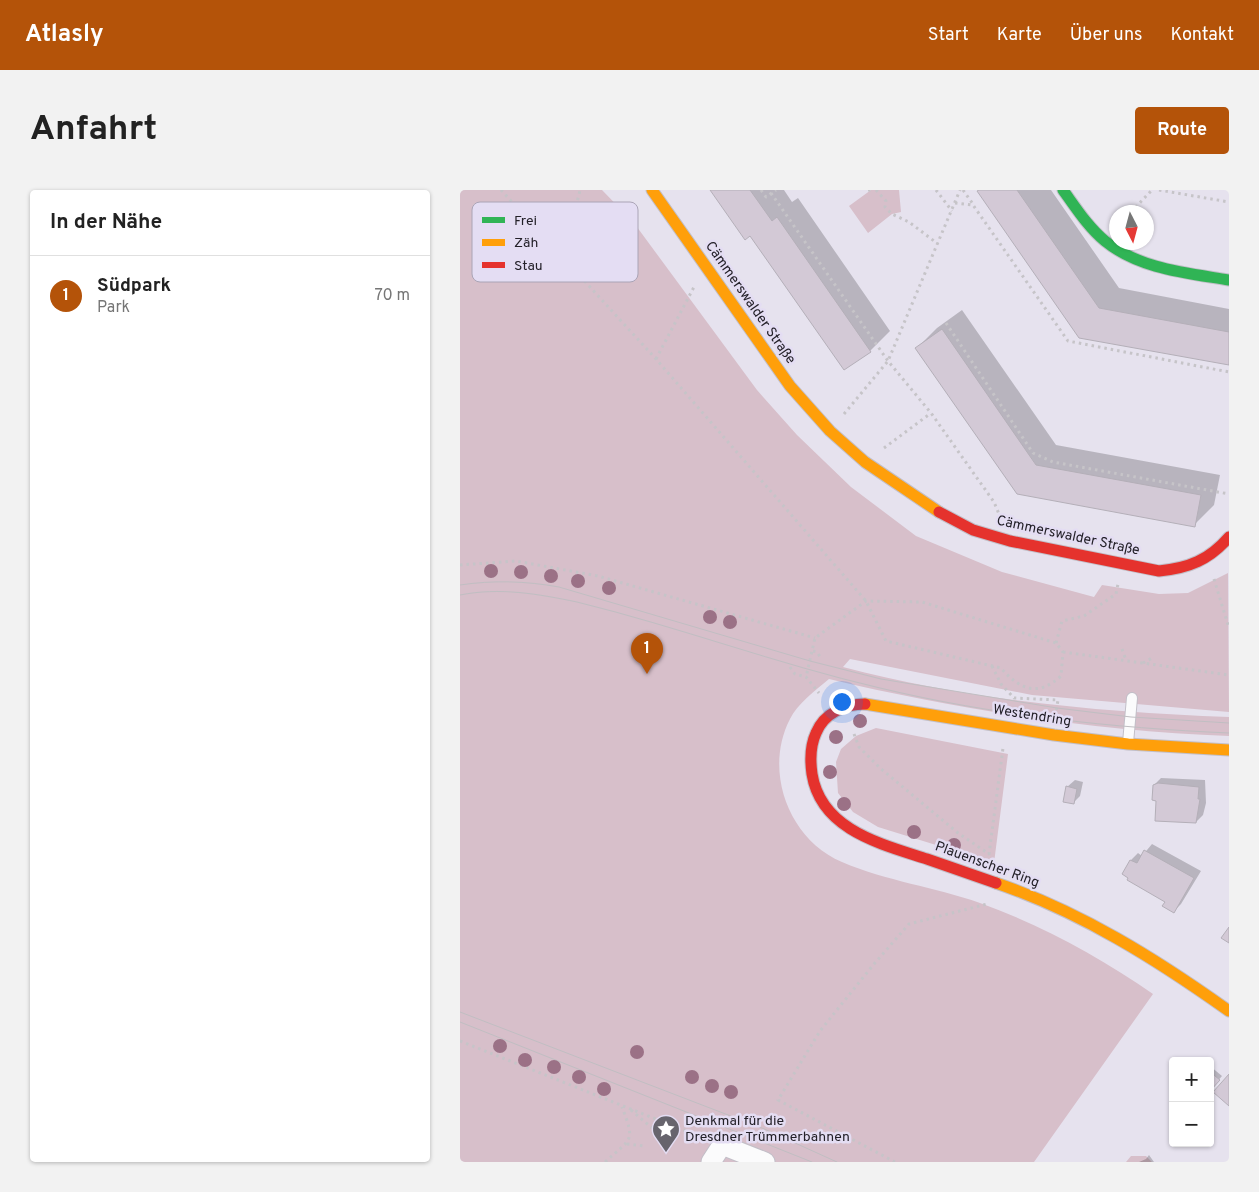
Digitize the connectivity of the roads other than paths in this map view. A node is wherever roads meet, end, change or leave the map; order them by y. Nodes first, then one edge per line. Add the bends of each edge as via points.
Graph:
1 (652, 190) edge
2 (1063, 190) edge
3 (1229, 280) edge
4 (1229, 537) edge
5 (1132, 698) dead end
6 (833, 711) joint
7 (1128, 744) junction
8 (1229, 750) edge
9 (1229, 1012) edge
10 (711, 1162) edge
11 (765, 1162) edge

1 - 4 street, Cämmerswalder Straße via 790,386 830,431 865,462 934,510 973,530 1010,541 1159,571 1179,570 1207,560
2 - 3 street via 1086,223 1106,242 1128,256 1163,268
5 - 7 lane
6 - 7 street, Westendring via 854,703 880,705 1054,735
6 - 9 street, Plauenscher Ring via 820,725 812,742 811,767 818,796 827,812 846,827 867,840 982,877 1091,924 1163,964
7 - 8 street, Westendring
10 - 11 street via 722,1145

